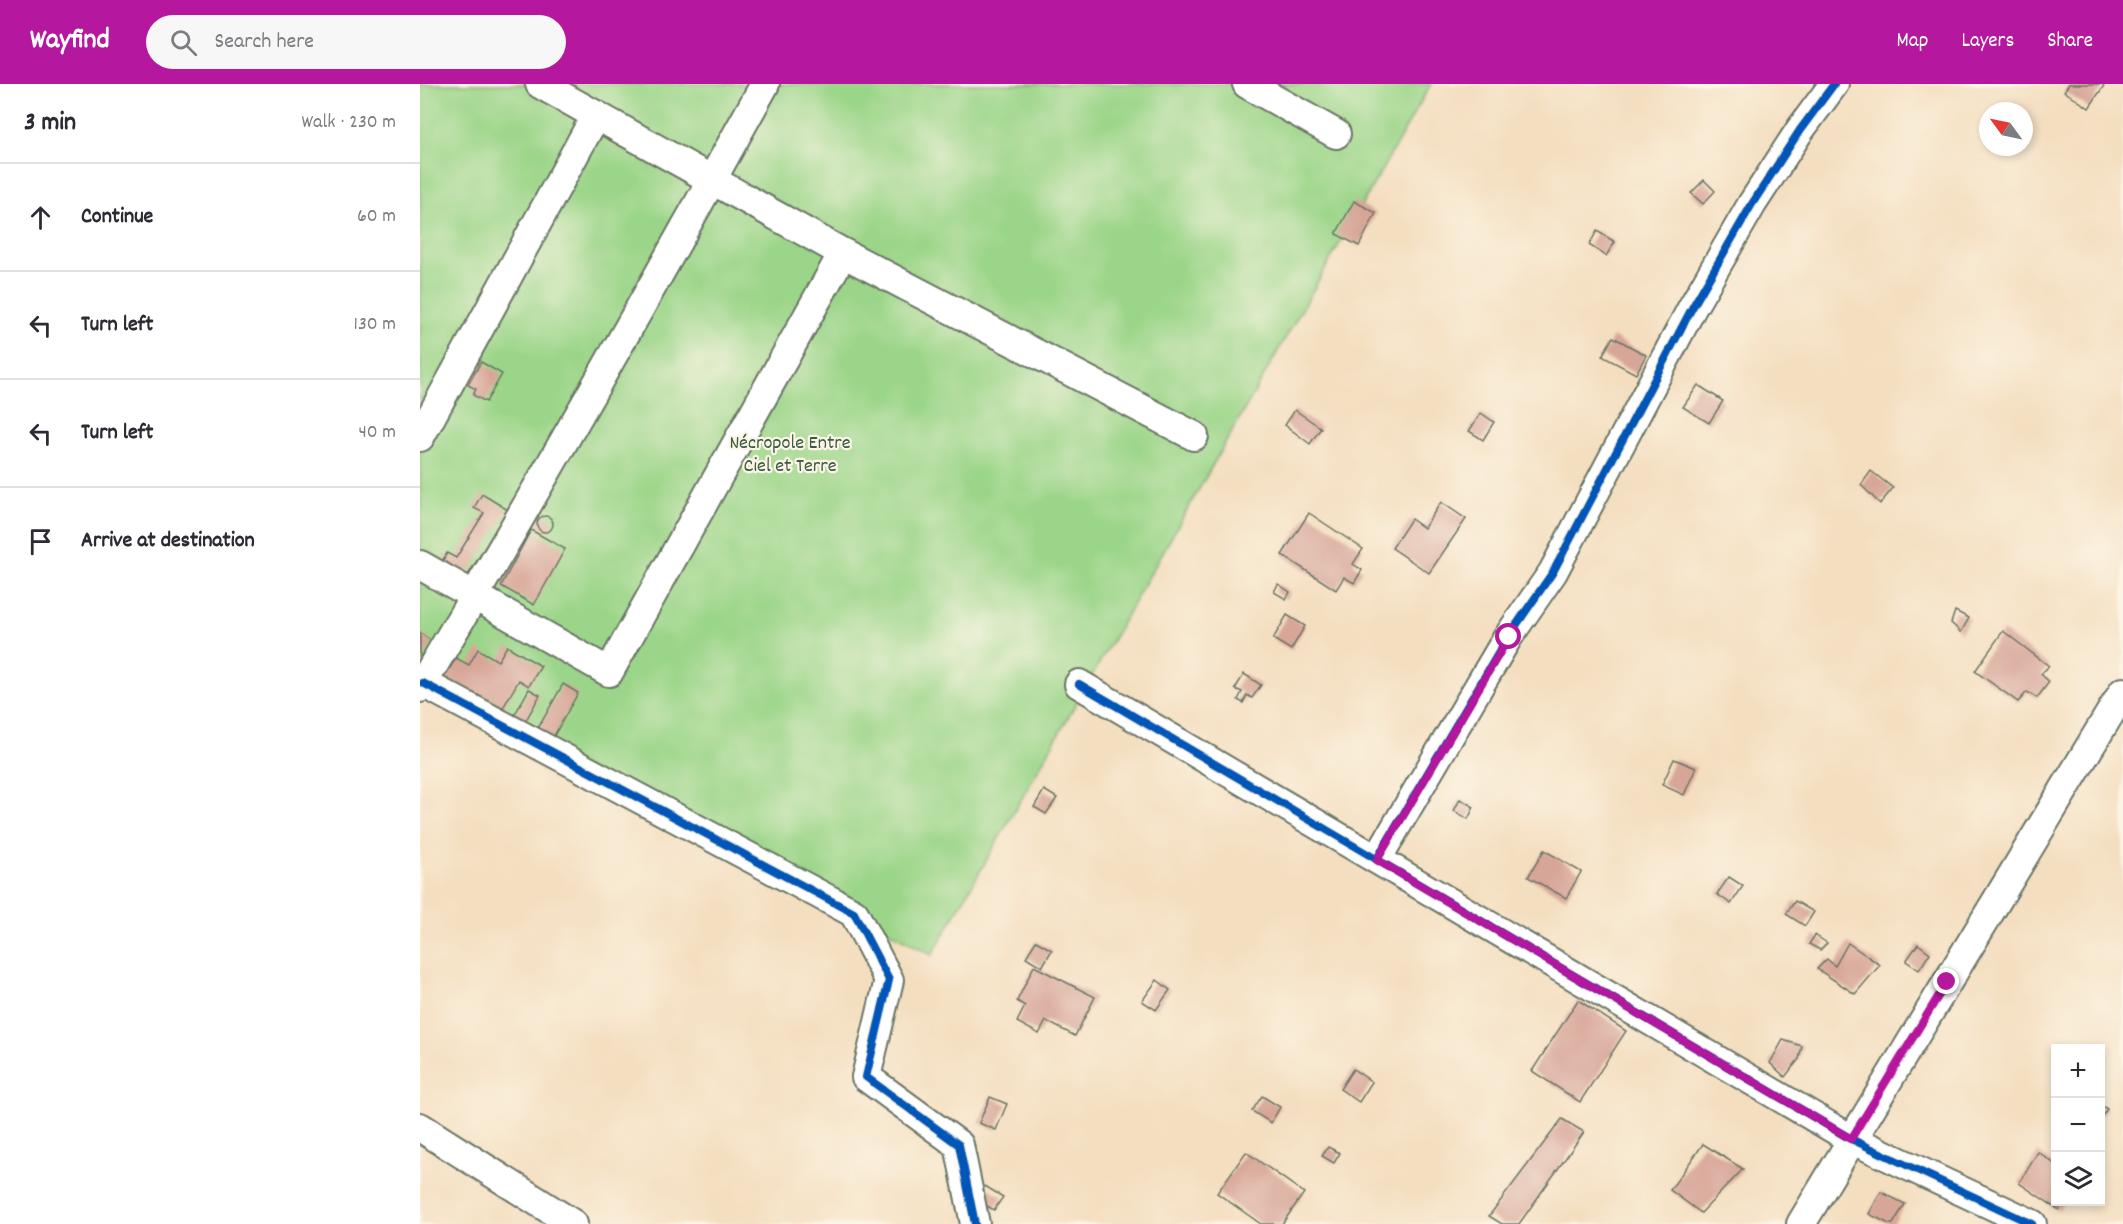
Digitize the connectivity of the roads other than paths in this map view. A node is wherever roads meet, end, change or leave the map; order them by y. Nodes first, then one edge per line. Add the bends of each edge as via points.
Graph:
1 (540, 84) edge
2 (765, 84) edge
3 (1247, 84) edge
4 (1834, 84) edge
5 (596, 115) junction
6 (1336, 134) dead end
7 (712, 181) junction
8 (843, 254) junction
9 (1194, 436) dead end
10 (420, 437) edge
11 (420, 565) edge
12 (475, 596) junction
13 (1079, 684) dead end
14 (422, 686) edge
15 (2123, 692) edge
16 (1377, 860) junction
17 (420, 1127) edge
18 (1851, 1139) junction
19 (573, 1224) edge
20 (975, 1224) edge
21 (1801, 1224) edge
22 (2032, 1224) edge

1 - 5 street
2 - 7 street
3 - 6 street
4 - 16 street via 1752,204 1692,308 1553,572 1509,637
5 - 7 street
5 - 10 street
7 - 8 street
7 - 12 street
8 - 9 street
8 - 12 street via 609,672
11 - 12 street
12 - 14 street
13 - 16 street
14 - 20 street via 854,913 889,980 866,1077 959,1144
15 - 18 street
16 - 18 street
17 - 19 street
18 - 21 street
18 - 22 street

